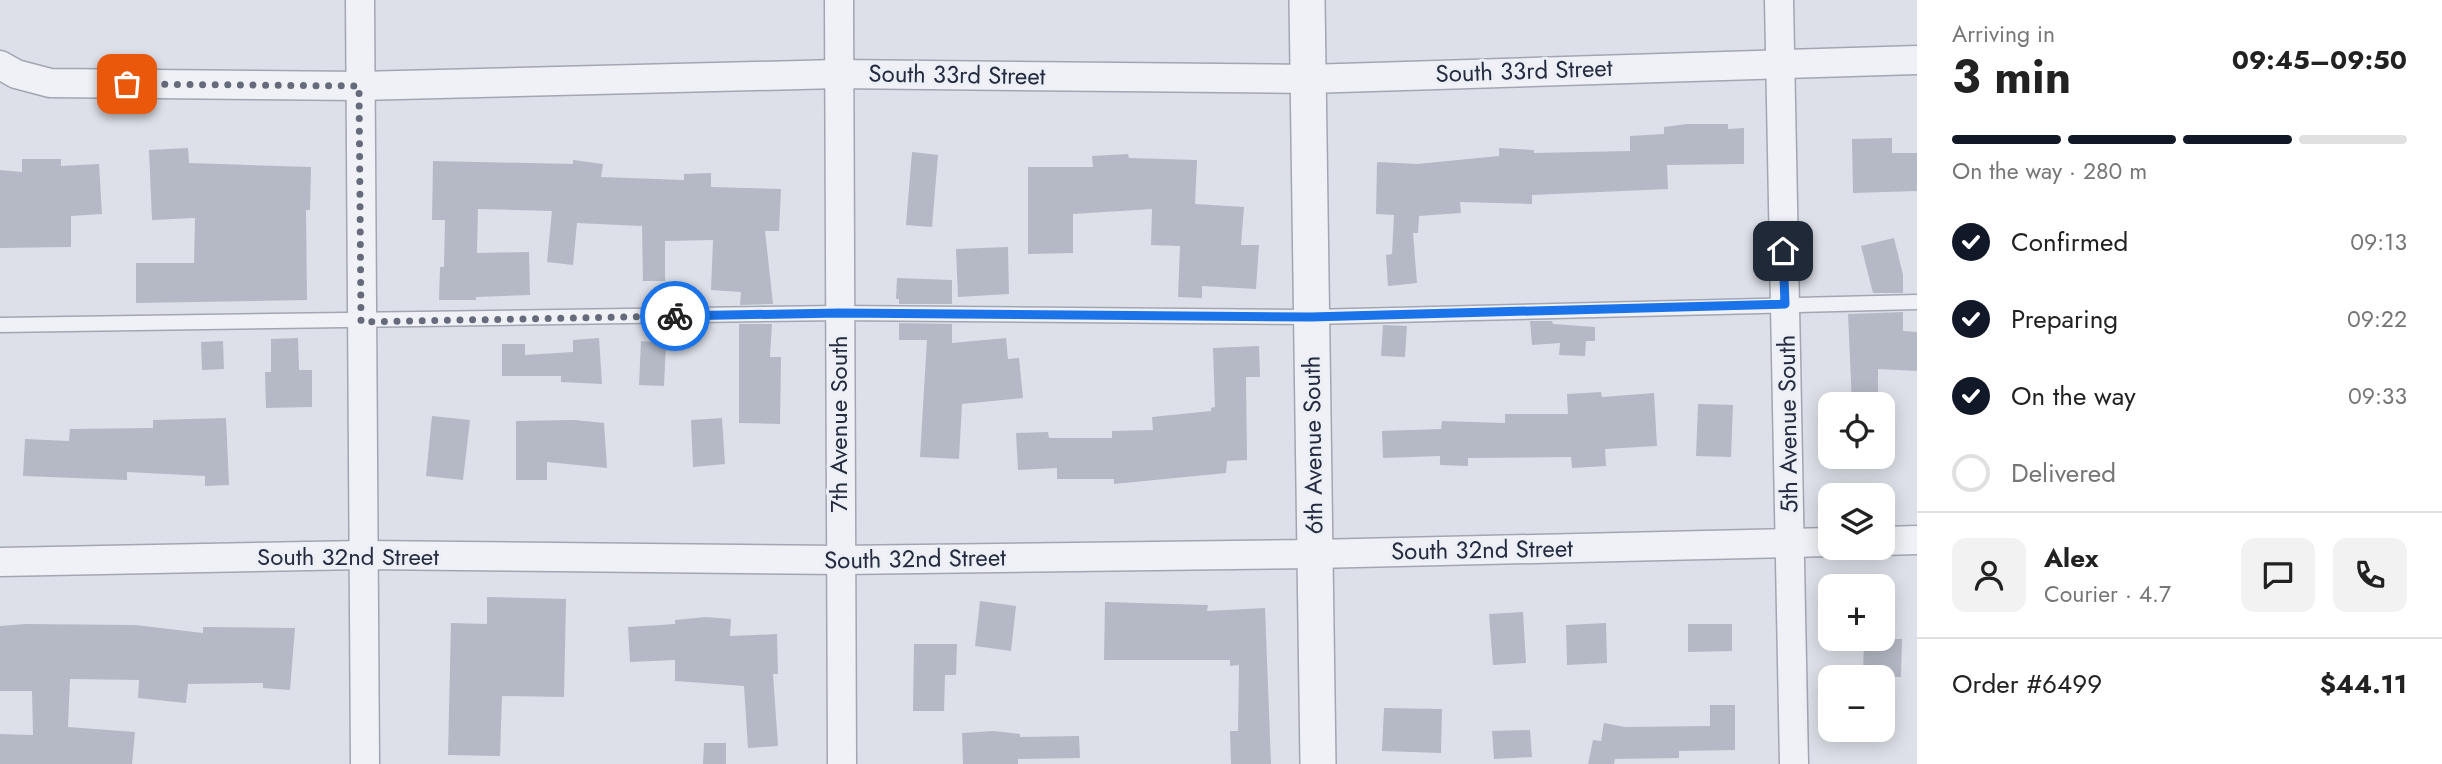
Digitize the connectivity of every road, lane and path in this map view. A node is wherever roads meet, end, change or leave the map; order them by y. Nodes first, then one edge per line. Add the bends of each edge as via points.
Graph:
1 (360, 0) edge
2 (839, 0) edge
3 (1307, 0) edge
4 (1779, 0) edge
5 (1917, 60) edge
6 (1779, 62) junction
7 (0, 65) edge
8 (837, 74) junction
9 (1308, 79) junction
10 (359, 86) junction
11 (1917, 302) edge
12 (1785, 304) junction
13 (839, 313) junction
14 (1311, 317) junction
15 (361, 322) junction
16 (0, 326) edge
17 (1917, 540) edge
18 (1895, 541) edge
19 (1818, 542) edge
20 (1790, 543) junction
21 (1315, 554) junction
22 (363, 555) junction
23 (839, 560) junction
24 (0, 562) edge
25 (365, 764) edge
26 (842, 764) edge
27 (1318, 764) edge
28 (1794, 764) edge

1 - 10 street
2 - 8 street, 7th Avenue South
3 - 9 street, 6th Avenue South
4 - 6 street, 5th Avenue South
5 - 6 street, South 33rd Street
6 - 9 street, South 33rd Street
6 - 12 street, 5th Avenue South
7 - 10 street, South 33rd Street via 50,83
8 - 9 street, South 33rd Street
8 - 10 street, South 33rd Street
8 - 13 street, 7th Avenue South
9 - 14 street, 6th Avenue South
10 - 15 street
11 - 12 lane
12 - 14 lane
12 - 20 street, 5th Avenue South
13 - 14 lane
13 - 15 lane
13 - 23 street, 7th Avenue South
14 - 21 street, 6th Avenue South
15 - 16 lane
15 - 22 street
17 - 18 street
19 - 20 street, South 32nd Street
20 - 21 street, South 32nd Street
20 - 28 street, 5th Avenue South
21 - 23 street, South 32nd Street
21 - 27 street, 6th Avenue South
22 - 23 street, South 32nd Street
22 - 24 street, South 32nd Street
22 - 25 street
23 - 26 street, 7th Avenue South

